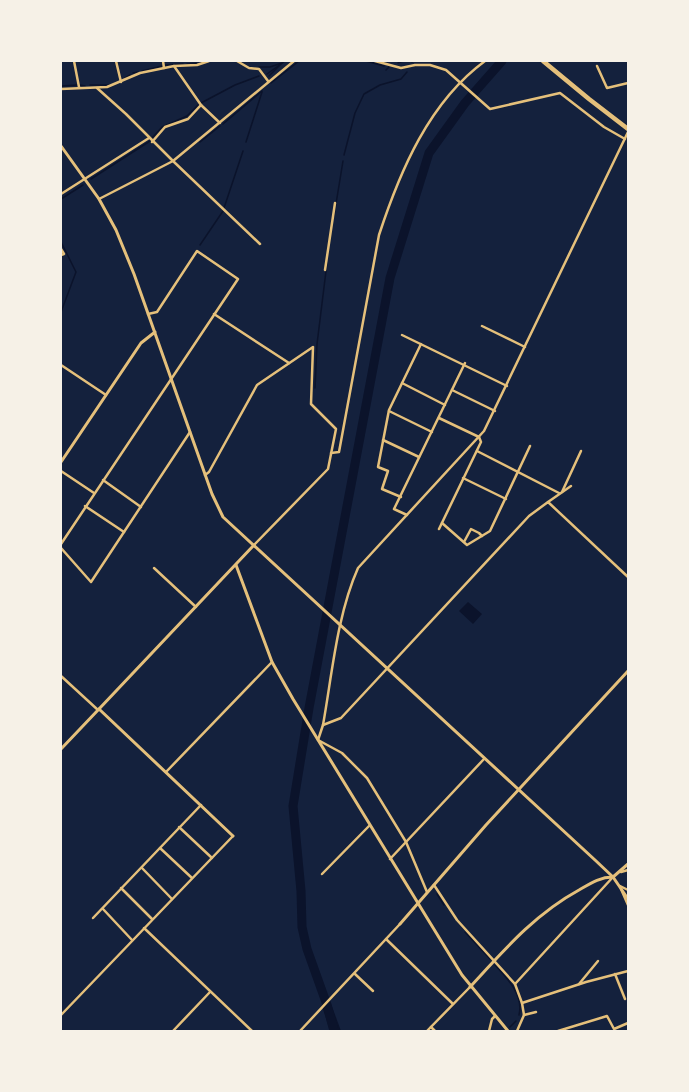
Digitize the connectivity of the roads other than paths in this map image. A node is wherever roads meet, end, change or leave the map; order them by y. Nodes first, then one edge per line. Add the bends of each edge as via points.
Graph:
1 (74, 61) edge
2 (116, 61) edge
3 (163, 61) edge
4 (209, 61) edge
5 (237, 61) edge
6 (294, 61) edge
7 (375, 61) edge
8 (485, 61) edge
9 (198, 63) edge
10 (545, 63) edge
11 (174, 66) junction
12 (597, 66) dead end
13 (164, 68) junction
14 (268, 81) junction
15 (121, 82) junction
16 (461, 84) junction
17 (628, 84) edge
18 (79, 87) junction
19 (97, 88) junction
20 (61, 89) edge
21 (201, 105) junction
22 (220, 123) junction
23 (628, 129) edge
24 (628, 132) edge
25 (149, 138) junction
26 (625, 139) junction
27 (152, 142) junction
28 (61, 146) edge
29 (173, 161) junction
30 (85, 179) junction
31 (61, 194) edge
32 (99, 199) junction
33 (335, 203) dead end
34 (260, 244) dead end
35 (61, 249) edge
36 (61, 255) edge
37 (325, 270) dead end
38 (148, 314) junction
39 (214, 314) junction
40 (482, 326) dead end
41 (155, 332) junction
42 (402, 335) dead end
43 (421, 344) junction
44 (525, 347) junction
45 (289, 362) junction
46 (464, 364) junction
47 (61, 365) edge
48 (171, 378) junction
49 (402, 383) junction
50 (507, 386) junction
51 (452, 390) junction
52 (106, 395) junction
53 (444, 405) junction
54 (389, 410) junction
55 (495, 411) junction
56 (439, 418) junction
57 (190, 432) junction
58 (432, 432) junction
59 (479, 438) junction
60 (383, 440) junction
61 (530, 446) dead end
62 (477, 451) junction
63 (581, 451) dead end
64 (331, 453) junction
65 (419, 457) junction
66 (61, 462) edge
67 (61, 471) edge
68 (519, 472) junction
69 (206, 475) junction
70 (463, 478) junction
71 (103, 480) junction
72 (571, 486) dead end
73 (94, 493) junction
74 (561, 493) junction
75 (401, 497) junction
76 (506, 499) junction
77 (548, 502) junction
78 (85, 506) junction
79 (141, 506) junction
80 (407, 515) junction
81 (442, 523) junction
82 (439, 529) dead end
83 (124, 532) junction
84 (482, 536) junction
85 (464, 542) junction
86 (61, 544) edge
87 (254, 545) junction
88 (61, 548) edge
89 (236, 565) junction
90 (154, 568) dead end
91 (628, 576) edge
92 (196, 607) junction
93 (341, 626) junction
94 (272, 662) junction
95 (387, 668) junction
96 (628, 671) edge
97 (61, 676) edge
98 (99, 710) junction
99 (323, 725) junction
100 (318, 740) junction
101 (61, 749) edge
102 (484, 758) junction
103 (166, 772) junction
104 (518, 790) junction
105 (201, 805) junction
106 (369, 826) junction
107 (179, 827) junction
108 (232, 836) joint
109 (406, 842) junction
110 (160, 848) junction
111 (212, 858) junction
112 (390, 860) junction
113 (628, 864) edge
114 (142, 868) junction
115 (628, 870) edge
116 (622, 872) junction
117 (322, 874) dead end
118 (613, 877) junction
119 (192, 878) junction
120 (434, 885) junction
121 (620, 886) junction
122 (121, 888) junction
123 (628, 890) edge
124 (427, 892) junction
125 (172, 899) junction
126 (628, 899) edge
127 (418, 904) junction
128 (628, 905) edge
129 (103, 908) junction
130 (93, 918) dead end
131 (152, 919) junction
132 (400, 924) joint
133 (144, 928) junction
134 (386, 939) junction
135 (132, 940) junction
136 (494, 961) junction
137 (598, 961) dead end
138 (628, 971) edge
139 (355, 974) junction
140 (616, 974) junction
141 (515, 984) junction
142 (579, 984) junction
143 (470, 987) junction
144 (373, 990) dead end
145 (210, 992) junction
146 (625, 999) dead end
147 (522, 1003) junction
148 (453, 1004) junction
149 (536, 1012) dead end
150 (61, 1015) edge
151 (524, 1015) junction
152 (495, 1016) junction
153 (628, 1023) edge
154 (431, 1027) junction
155 (173, 1031) edge
156 (252, 1031) edge
157 (300, 1031) edge
158 (427, 1031) edge
159 (435, 1031) edge
160 (488, 1031) edge
161 (508, 1031) edge
162 (517, 1031) edge
163 (558, 1031) edge

1 - 18 street
2 - 15 street
3 - 13 street
4 - 9 street
5 - 14 street via 249,68 259,69
6 - 14 street
7 - 16 street via 401,68 430,65 446,70
8 - 16 street
9 - 11 street
10 - 23 highway
11 - 13 street
11 - 21 street
12 - 17 street via 607,88
13 - 15 street via 140,73
14 - 22 street
15 - 19 street
16 - 26 street via 490,109 560,93 604,127
16 - 64 street via 434,114 407,163 379,235 339,452
18 - 19 street
18 - 20 street
19 - 25 street
21 - 22 street
21 - 27 street via 188,119 165,127
22 - 29 street
24 - 26 street
25 - 27 street
25 - 30 street
26 - 44 street
27 - 29 street
28 - 30 street
29 - 32 street
29 - 34 street
30 - 31 street
30 - 32 street
32 - 38 street via 116,230
33 - 37 street
35 - 36 street via 64,254
38 - 39 street via 157,312 197,251 238,279
38 - 41 street
39 - 45 street
39 - 48 street
40 - 44 street
41 - 48 street
41 - 52 street via 141,343
42 - 43 street
43 - 46 street
43 - 49 street
44 - 50 street
45 - 64 street via 313,347 311,404 336,429
45 - 69 street via 257,385
46 - 50 street
46 - 51 street
47 - 52 street
48 - 57 street
48 - 71 street
49 - 53 street
49 - 54 street
50 - 55 street
51 - 53 street
51 - 55 street
52 - 66 street
53 - 56 street
54 - 58 street
54 - 60 street
55 - 59 street
56 - 58 street
56 - 59 street
57 - 69 street
57 - 79 street
58 - 65 street
59 - 62 street via 481,442
59 - 80 street
60 - 65 street
60 - 75 street via 378,467 388,471 382,489
61 - 68 street
62 - 68 street
62 - 70 street
63 - 74 street
64 - 87 street via 325,474
65 - 75 street
67 - 73 street
68 - 74 street
68 - 76 street
69 - 87 street via 223,517
70 - 76 street
70 - 81 street
71 - 73 street
71 - 79 street
72 - 74 street
73 - 78 street
74 - 77 street
75 - 80 street via 394,509
76 - 84 street via 490,531
77 - 91 street
77 - 95 street via 529,516
78 - 83 street
78 - 86 street
79 - 83 street
80 - 93 street via 358,568
81 - 82 street
81 - 85 street
83 - 88 street via 91,582
84 - 85 street via 467,545
84 - 85 street via 471,529
87 - 89 street
87 - 93 street
89 - 92 street
89 - 94 street
90 - 92 street
92 - 98 street
93 - 95 street
93 - 99 street
94 - 100 street
94 - 103 street
95 - 99 street via 341,718
95 - 102 street
96 - 104 street
97 - 98 street
98 - 101 street
98 - 103 street
99 - 100 street
100 - 106 street
100 - 109 street via 342,753 360,769
102 - 104 street
102 - 109 street
103 - 105 street
104 - 118 street
104 - 120 street
105 - 107 street
105 - 108 street
106 - 112 street
106 - 117 street
107 - 110 street
107 - 111 street
108 - 111 street
109 - 112 street
109 - 124 street
110 - 114 street
110 - 119 street
111 - 119 street
112 - 127 street
113 - 116 street
114 - 122 street
114 - 125 street
115 - 116 street
116 - 118 street
118 - 121 street
118 - 136 street via 603,877 557,902 524,929
118 - 141 street
119 - 125 street
120 - 124 street
120 - 136 street via 458,920
121 - 123 street
121 - 126 street
121 - 128 street
122 - 129 street
122 - 131 street
124 - 127 street
125 - 131 street
127 - 132 street
127 - 143 street
129 - 130 street
129 - 135 street
131 - 133 street
132 - 134 street
133 - 135 street
133 - 145 street
134 - 139 street
134 - 148 street
135 - 150 street
136 - 141 street
136 - 143 street
137 - 142 street
138 - 140 street
139 - 144 street
139 - 157 street
140 - 142 street
140 - 146 street
141 - 147 street
142 - 147 street
143 - 148 street
143 - 152 street
145 - 155 street
145 - 156 street
147 - 151 street
148 - 154 street
149 - 151 street
151 - 162 street
152 - 160 street
152 - 161 street
153 - 163 street via 614,1029 607,1016
154 - 158 street
154 - 159 street

